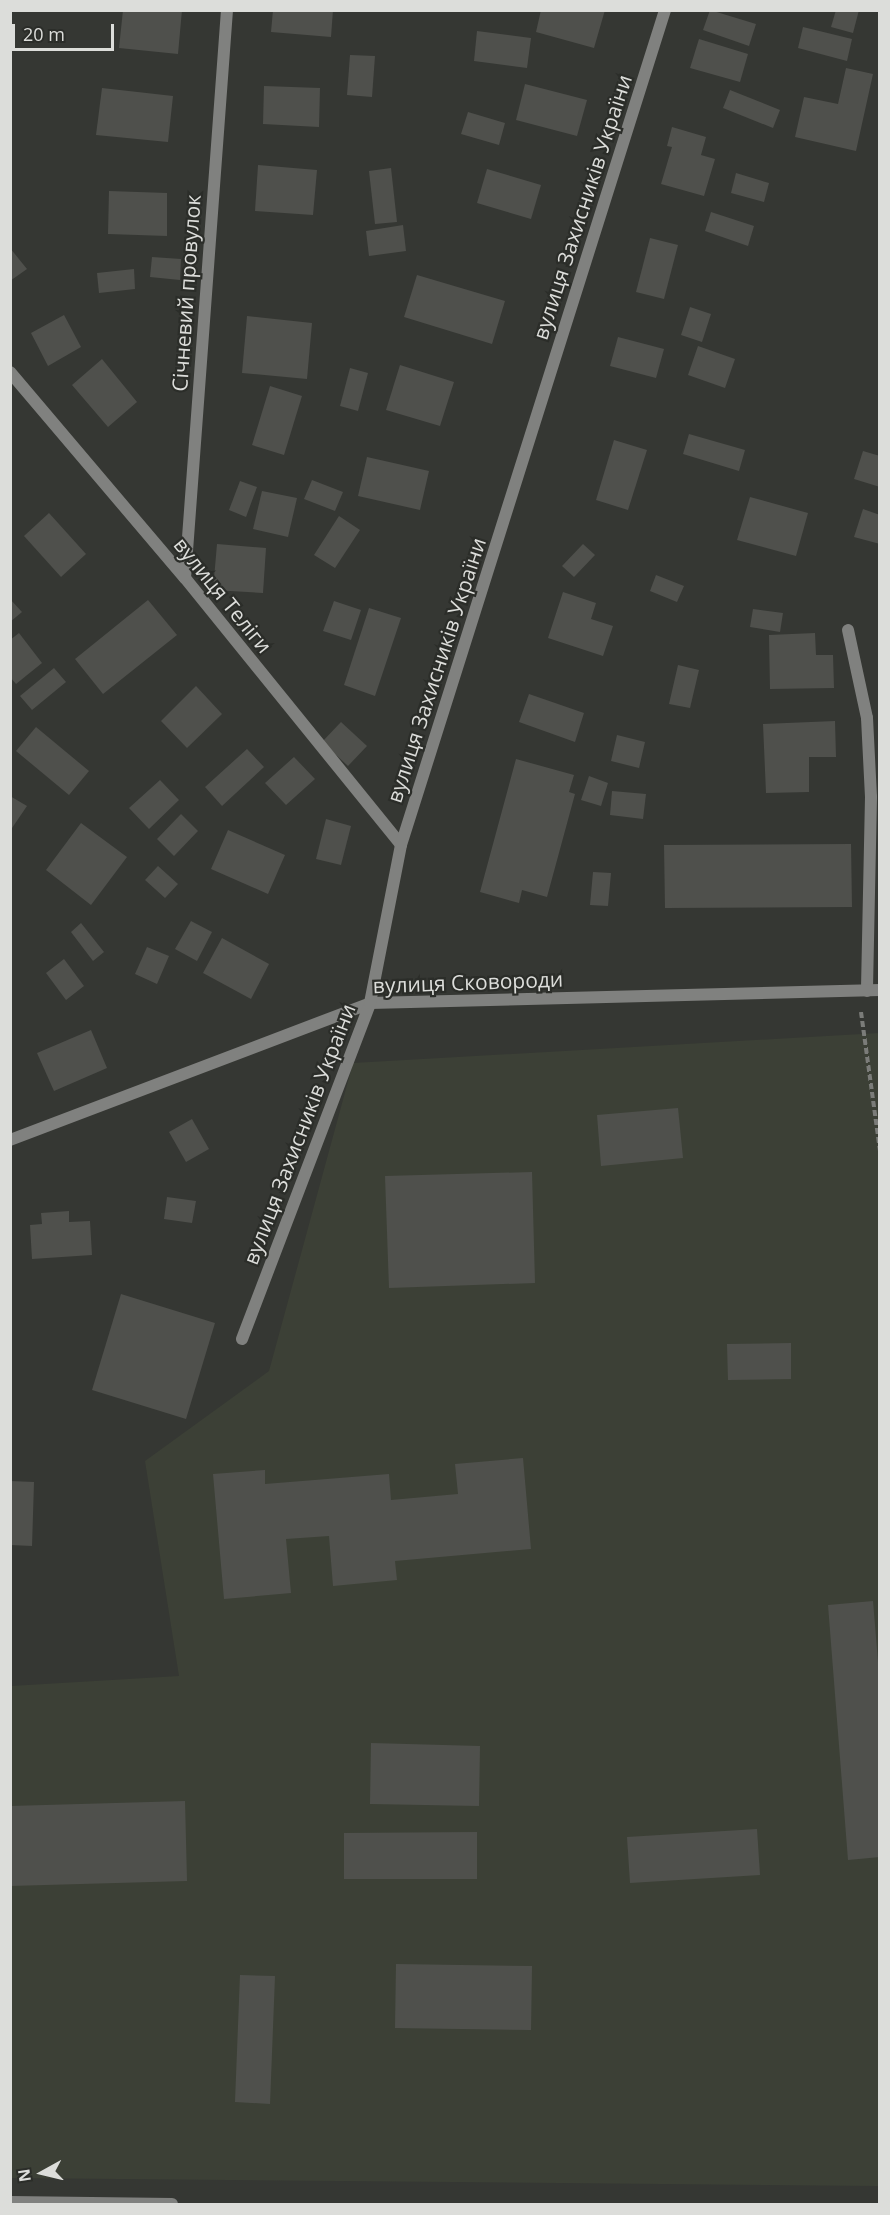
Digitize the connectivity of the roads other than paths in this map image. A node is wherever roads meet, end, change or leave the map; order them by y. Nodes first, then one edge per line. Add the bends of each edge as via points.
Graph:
1 (226, 10) edge
2 (665, 10) edge
3 (10, 372) edge
4 (185, 578) junction
5 (848, 630) dead end
6 (401, 845) junction
7 (869, 991) edge
8 (370, 1003) junction
9 (10, 1140) edge
10 (242, 1340) dead end
11 (10, 2202) edge
12 (172, 2205) edge

1 - 4 street, Січневий провулок
2 - 6 street, вулиця Захисників України
3 - 4 street, вулиця Теліги
4 - 6 street, вулиця Теліги
5 - 7 street via 867,717 870,763
6 - 8 street, вулиця Захисників України
7 - 8 street, вулиця Сковороди
8 - 9 street, вулиця Сковороди
8 - 10 street, вулиця Захисників України
11 - 12 street

